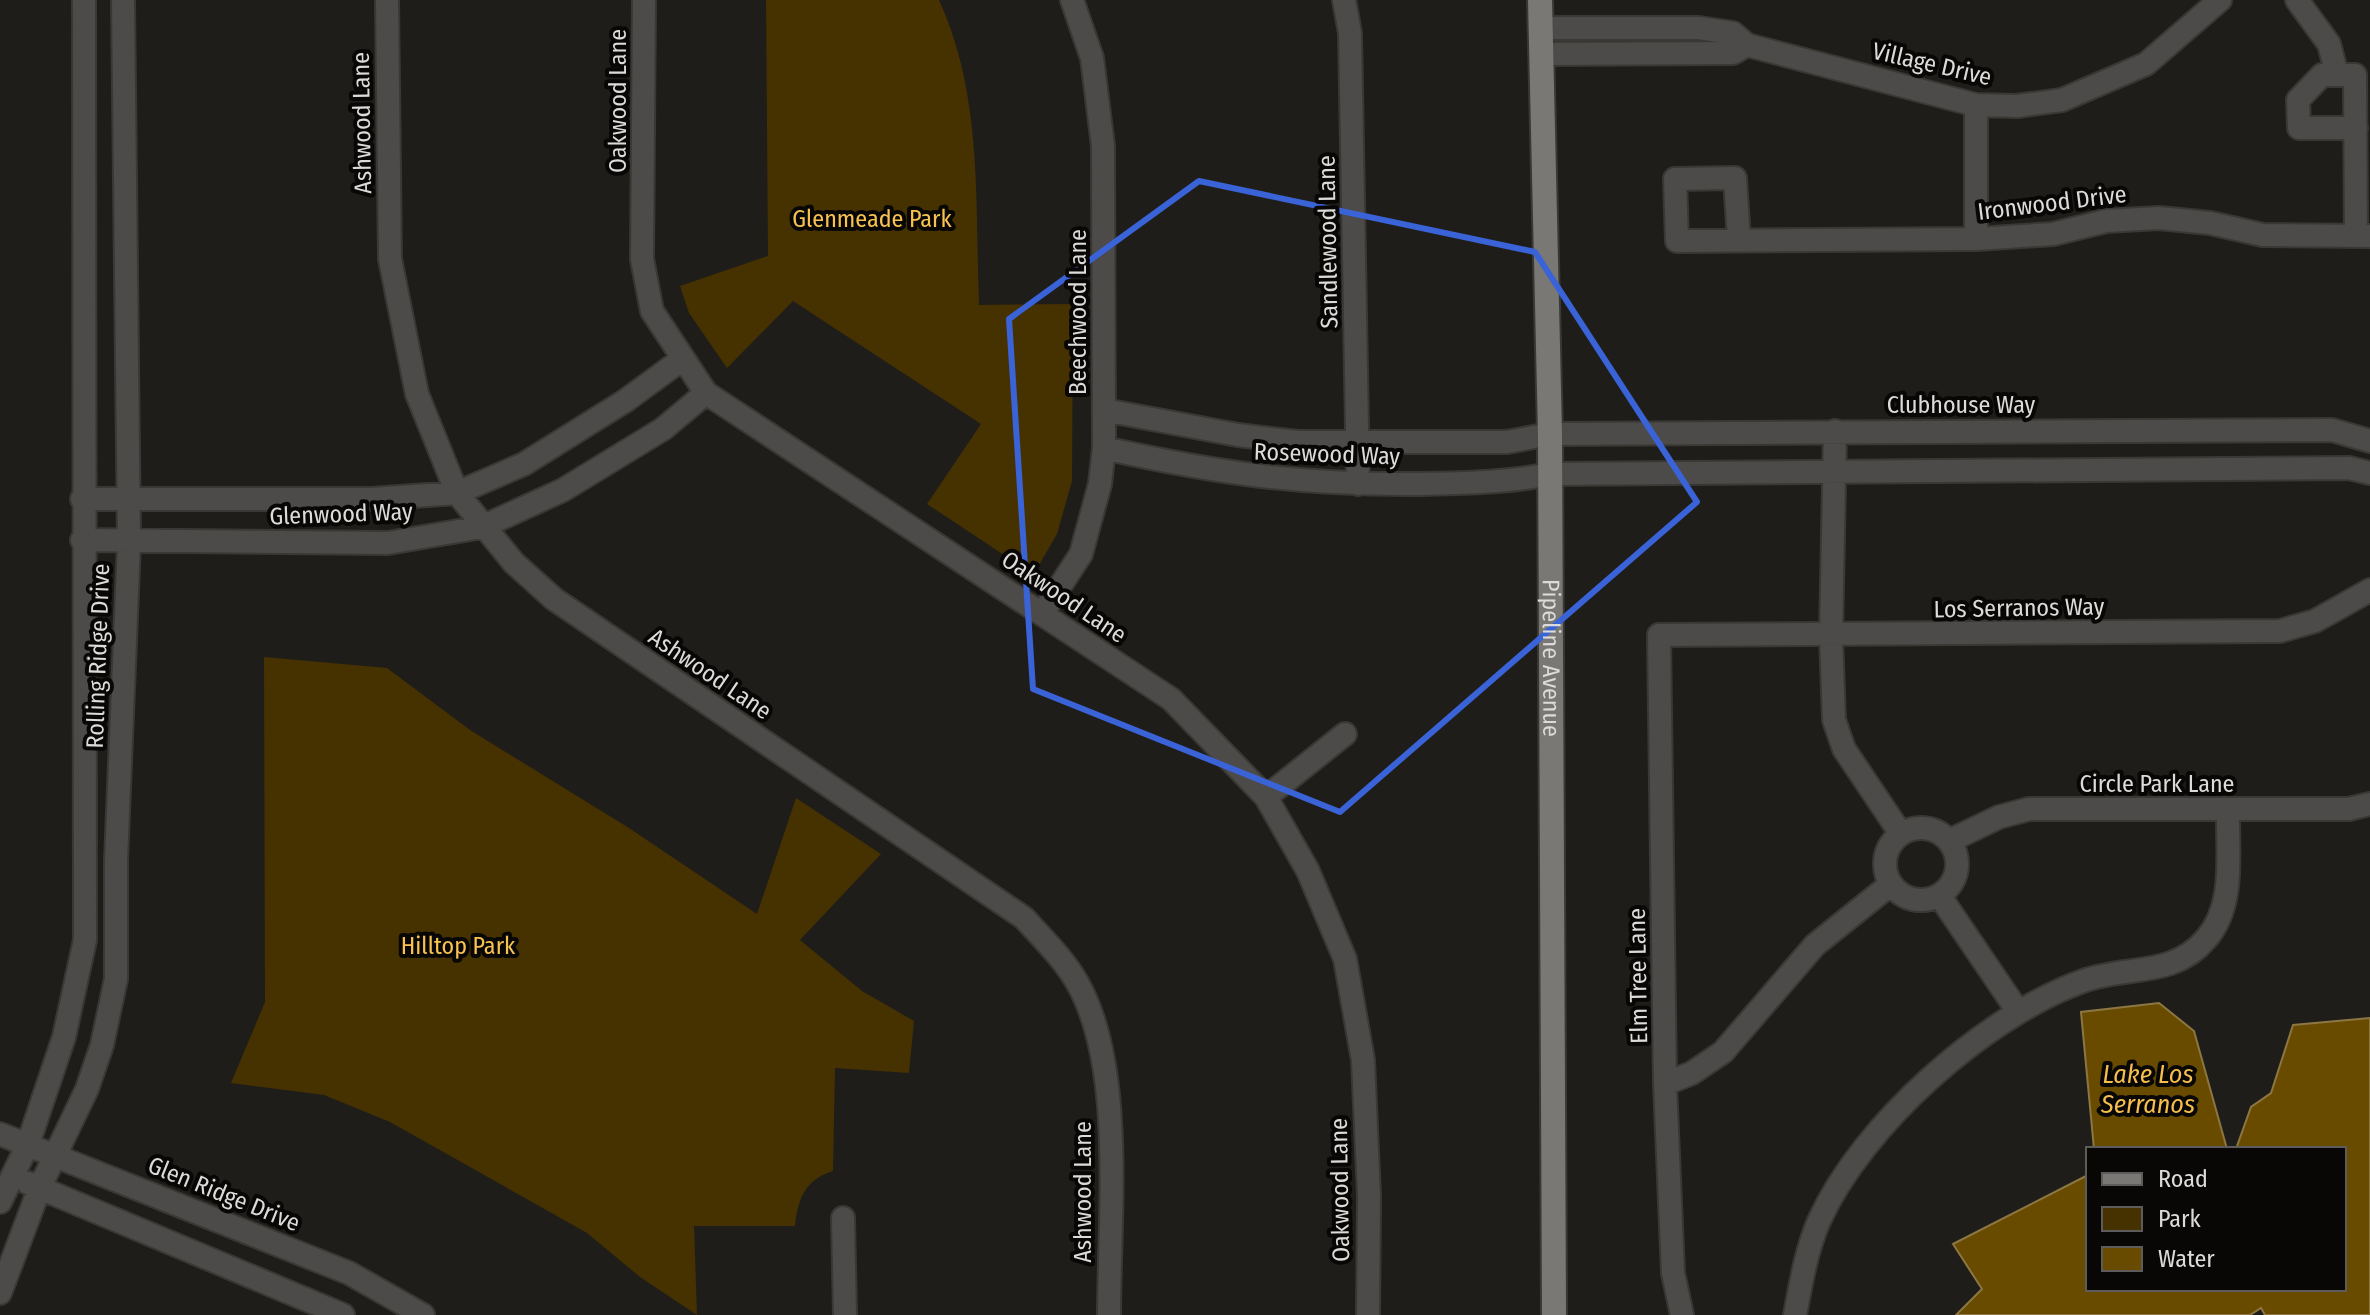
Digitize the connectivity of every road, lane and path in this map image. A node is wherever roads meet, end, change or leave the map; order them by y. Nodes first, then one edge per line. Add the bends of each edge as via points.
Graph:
1 (84, 0) edge
2 (123, 0) edge
3 (387, 0) edge
4 (644, 0) edge
5 (1072, 0) edge
6 (1344, 0) edge
7 (1540, 0) edge
8 (2220, 0) edge
9 (2297, 0) edge
10 (1541, 28) junction
11 (1626, 28) junction
12 (1747, 45) junction
13 (1628, 53) junction
14 (1542, 54) junction
15 (2337, 75) junction
16 (1976, 105) junction
17 (2356, 128) junction
18 (2363, 236) edge
19 (1976, 239) junction
20 (1739, 240) dead end
21 (681, 360) junction
22 (706, 393) junction
23 (1104, 410) junction
24 (1835, 431) junction
25 (1550, 434) junction
26 (2370, 441) edge
27 (1357, 444) junction
28 (1104, 448) junction
29 (1834, 470) junction
30 (2370, 473) edge
31 (1550, 474) junction
32 (1358, 484) junction
33 (457, 493) junction
34 (82, 499) junction
35 (126, 499) junction
36 (482, 527) junction
37 (82, 540) junction
38 (129, 542) junction
39 (2370, 590) edge
40 (1042, 614) junction
41 (1659, 635) joint
42 (1831, 636) junction
43 (1345, 734) dead end
44 (1266, 797) junction
45 (2370, 804) edge
46 (2228, 810) junction
47 (1901, 834) junction
48 (1949, 841) junction
49 (1891, 884) junction
50 (1939, 895) junction
51 (2017, 1010) junction
52 (1665, 1084) junction
53 (0, 1134) edge
54 (28, 1144) junction
55 (56, 1154) junction
56 (5, 1175) edge
57 (40, 1187) junction
58 (0, 1202) edge
59 (843, 1218) dead end
60 (0, 1293) edge
61 (343, 1315) edge
62 (423, 1315) edge
63 (845, 1315) edge
64 (1109, 1315) edge
65 (1368, 1315) edge
66 (1554, 1315) edge
67 (1682, 1315) edge
68 (1795, 1315) edge

1 - 34 street, Rolling Ridge Drive
2 - 35 street, Rolling Ridge Drive
3 - 33 street, Ashwood Lane via 390,259 417,394
4 - 21 street, Oakwood Lane via 642,259 652,311
5 - 23 street, Beechwood Lane via 1092,58 1103,146
6 - 27 street, Sandlewood Lane via 1350,33
7 - 10 main road, Pipeline Avenue
8 - 16 street, Village Drive via 2146,64 2062,100
9 - 15 street via 2329,44
10 - 11 street, Village Drive
10 - 14 main road, Pipeline Avenue
11 - 12 street, Village Drive via 1699,28 1733,33
11 - 13 street
12 - 13 street, Village Drive via 1733,53
12 - 16 street, Village Drive
13 - 14 street, Village Drive
14 - 25 main road, Pipeline Avenue
15 - 17 street via 2355,75
15 - 17 street via 2322,75 2298,100 2299,128
16 - 19 street
17 - 18 street
18 - 19 street, Ironwood Drive via 2263,235 2159,218
19 - 20 street, Ironwood Drive
21 - 22 street, Oakwood Lane
21 - 33 street, Glenwood Way via 524,464
22 - 36 street, Glenwood Way via 663,429 563,490
22 - 40 street, Oakwood Lane
23 - 27 street, Rosewood Way via 1238,435
23 - 28 street, Beechwood Lane
24 - 25 street, Clubhouse Way
24 - 26 street, Clubhouse Way via 2332,430
24 - 29 street
25 - 27 street, Rosewood Way via 1507,442
25 - 31 main road, Pipeline Avenue
27 - 32 street, Sandlewood Lane
28 - 32 street, Rosewood Way via 1238,476
28 - 40 street, Beechwood Lane via 1081,554
29 - 30 street via 2349,468
29 - 31 street
29 - 42 street
31 - 32 street, Rosewood Way via 1507,482
31 - 66 main road, Pipeline Avenue
33 - 35 street, Glenwood Way via 371,499
33 - 36 street, Ashwood Lane
34 - 35 street, Glenwood Way
34 - 37 street, Rolling Ridge Drive
35 - 38 street, Rolling Ridge Drive
36 - 38 street, Glenwood Way via 388,543
36 - 64 street, Ashwood Lane via 554,599 1024,918 1058,954 1092,1016 1109,1080
37 - 38 street, Glenwood Way
37 - 54 street, Rolling Ridge Drive via 85,940 64,1037
38 - 55 street, Rolling Ridge Drive via 116,979 92,1074
39 - 42 street, Los Serranos Way via 2315,621 2280,631
40 - 44 street, Oakwood Lane via 1171,699
41 - 42 street, Los Serranos Way
41 - 52 street, Elm Tree Lane
42 - 47 street via 1834,720 1844,749
43 - 44 street
44 - 65 street, Oakwood Lane via 1308,871 1345,959 1363,1060
45 - 46 street, Circle Park Lane via 2349,809
46 - 48 street, Circle Park Lane via 2029,809
46 - 51 street via 2226,903 2206,939 2171,966 2093,977
47 - 48 street via 1932,830
47 - 49 street via 1886,856
48 - 50 street via 1957,870
49 - 50 street via 1913,899
49 - 52 street via 1815,945 1723,1052
50 - 51 street
51 - 68 street via 1914,1094 1833,1194 1804,1261
52 - 67 street, Elm Tree Lane via 1673,1273
53 - 54 street, Glen Ridge Drive
54 - 55 street, Glen Ridge Drive
54 - 56 street, Rolling Ridge Drive
55 - 57 street, Rolling Ridge Drive
55 - 62 street, Glen Ridge Drive via 349,1273
56 - 57 street
56 - 58 street, Rolling Ridge Drive
57 - 60 street, Rolling Ridge Drive
57 - 61 street
59 - 63 street

